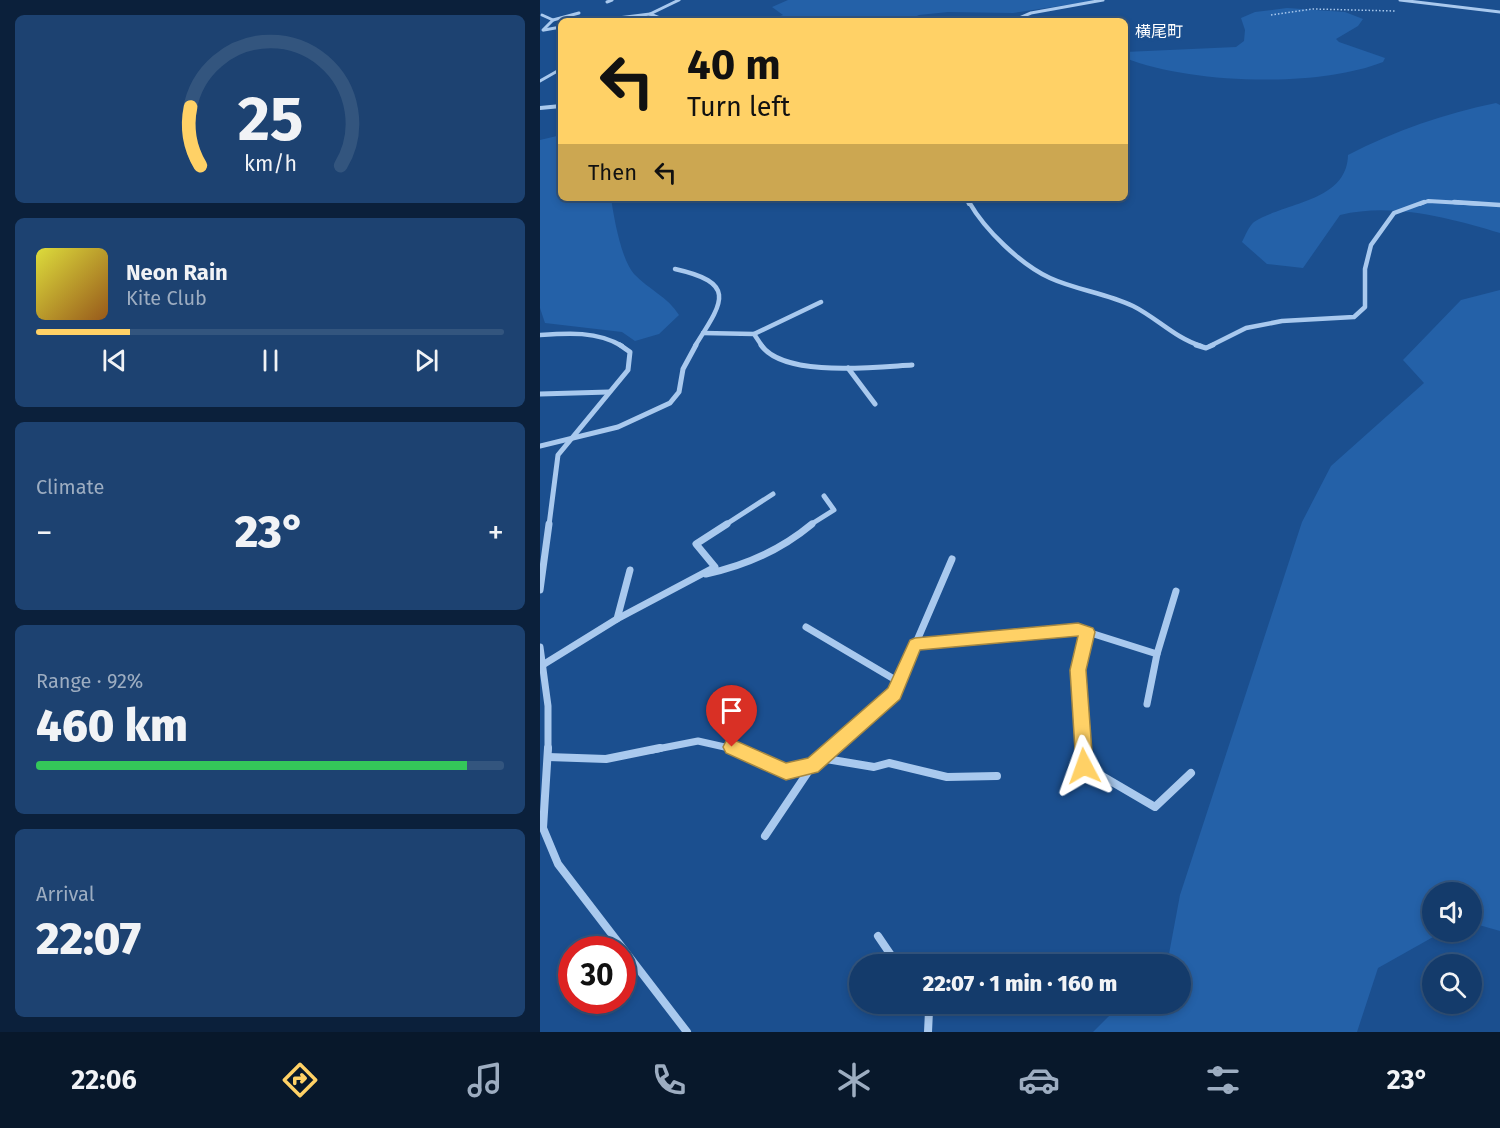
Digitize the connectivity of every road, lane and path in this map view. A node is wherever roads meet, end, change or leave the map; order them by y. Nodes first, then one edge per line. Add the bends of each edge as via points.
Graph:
1 (612, 0) edge
2 (679, 0) edge
3 (1103, 0) edge
4 (1400, 0) edge
5 (607, 2) dead end
6 (1399, 12) dead end
7 (579, 13) dead end
8 (650, 14) junction
9 (1500, 14) edge
10 (542, 15) dead end
11 (1271, 15) dead end
12 (560, 18) edge
13 (618, 18) edge
14 (660, 18) edge
15 (1018, 18) edge
16 (558, 19) edge
17 (553, 20) junction
18 (558, 27) edge
19 (542, 30) edge
20 (558, 71) edge
21 (540, 80) edge
22 (558, 105) edge
23 (540, 108) edge
24 (967, 201) edge
25 (1500, 205) edge
26 (675, 269) dead end
27 (821, 302) dead end
28 (703, 333) junction
29 (754, 334) junction
30 (540, 335) edge
31 (912, 365) dead end
32 (848, 368) junction
33 (609, 392) junction
34 (540, 394) edge
35 (875, 404) dead end
36 (569, 440) junction
37 (540, 446) edge
38 (773, 494) dead end
39 (824, 496) dead end
40 (543, 542) edge
41 (952, 559) dead end
42 (630, 570) dead end
43 (699, 576) junction
44 (540, 591) edge
45 (1176, 591) dead end
46 (617, 619) junction
47 (806, 627) dead end
48 (1088, 632) junction
49 (915, 644) junction
50 (540, 647) edge
51 (1157, 654) junction
52 (541, 665) edge
53 (899, 682) junction
54 (1147, 704) dead end
55 (548, 757) junction
56 (820, 758) junction
57 (812, 766) junction
58 (1191, 773) dead end
59 (997, 776) dead end
60 (765, 836) dead end
61 (878, 936) dead end
62 (890, 954) edge
63 (929, 1014) edge
64 (687, 1032) edge
65 (928, 1032) edge

1 - 5 street
2 - 8 street
3 - 15 street
4 - 9 street
6 - 11 path via 1326,8 1285,10
7 - 12 street
8 - 13 street
8 - 14 street
10 - 17 street
16 - 17 street
17 - 19 street
18 - 19 street
20 - 21 street
22 - 23 street
24 - 25 street via 1001,239 1047,276 1106,294 1140,310 1177,338 1206,348 1246,328 1282,321 1354,317 1365,307 1368,249 1394,213 1428,201
26 - 28 street via 701,273 719,288 721,301
27 - 29 street
28 - 29 street
28 - 36 street via 685,365 682,388 663,408 594,435
29 - 32 street via 767,353 806,366
30 - 33 street via 579,332 618,343 630,352 628,370
31 - 32 street
32 - 35 street
33 - 34 street
33 - 36 street
36 - 37 street
36 - 40 street via 558,455
38 - 43 street via 696,544 715,567
39 - 43 street via 834,510 792,538 725,571
40 - 44 street
41 - 49 street
42 - 46 street
43 - 46 street
45 - 51 street
46 - 52 street
47 - 53 street
48 - 49 street via 1078,629
48 - 51 street
48 - 58 street via 1078,670 1084,766 1155,807
49 - 53 street
50 - 52 street
51 - 54 street
52 - 55 street via 548,706
53 - 56 street via 894,693
55 - 57 street via 606,759 698,741 732,747 786,772
55 - 64 street via 543,828 558,864
56 - 57 street
56 - 59 street via 874,767 889,763 947,777
57 - 60 street
61 - 62 street
63 - 65 street

